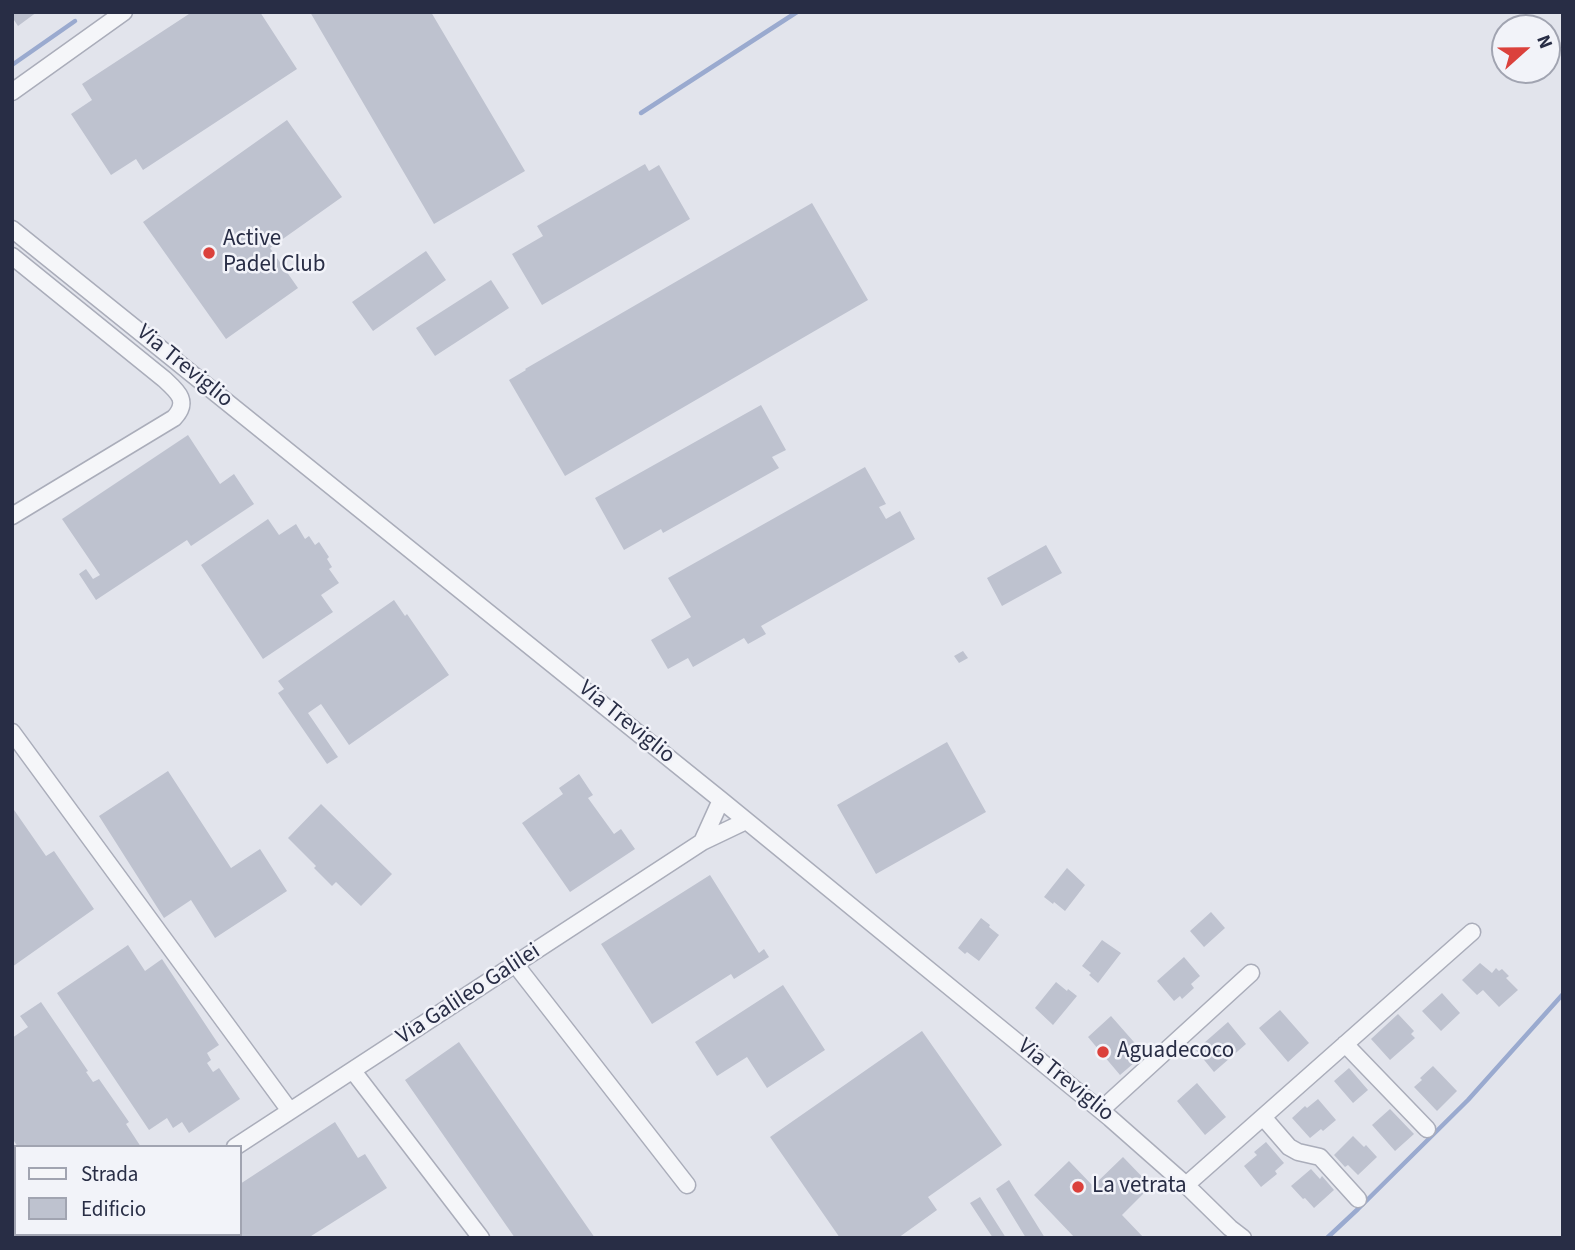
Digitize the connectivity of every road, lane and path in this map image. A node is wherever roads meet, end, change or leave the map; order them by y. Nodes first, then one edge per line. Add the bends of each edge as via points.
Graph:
1 (124, 12) edge
2 (107, 17) edge
3 (12, 92) edge
4 (12, 229) edge
5 (12, 256) edge
6 (12, 516) edge
7 (12, 732) edge
8 (721, 800) junction
9 (746, 821) junction
10 (702, 842) junction
11 (1472, 932) dead end
12 (515, 964) junction
13 (1251, 973) dead end
14 (1345, 1044) junction
15 (353, 1071) junction
16 (1101, 1110) junction
17 (289, 1111) junction
18 (1263, 1117) junction
19 (1427, 1129) dead end
20 (238, 1145) edge
21 (687, 1185) dead end
22 (1186, 1185) junction
23 (1358, 1199) dead end
24 (1236, 1235) edge
25 (481, 1238) edge

1 - 2 street
2 - 3 street
4 - 8 street, Via Treviglio
5 - 6 street via 182,399 178,414 168,422
7 - 17 street
8 - 9 street, Via Treviglio
8 - 10 street
9 - 10 street, Via Galileo Galilei
9 - 16 street, Via Treviglio
10 - 12 street, Via Galileo Galilei
11 - 14 street
12 - 15 street, Via Galileo Galilei
12 - 21 street
13 - 16 street
14 - 18 street
14 - 19 street
15 - 17 street, Via Galileo Galilei
15 - 25 street
16 - 22 street, Via Treviglio
17 - 20 street, Via Galileo Galilei
18 - 22 street
18 - 23 street via 1289,1147 1320,1157
22 - 24 street, Via Treviglio

